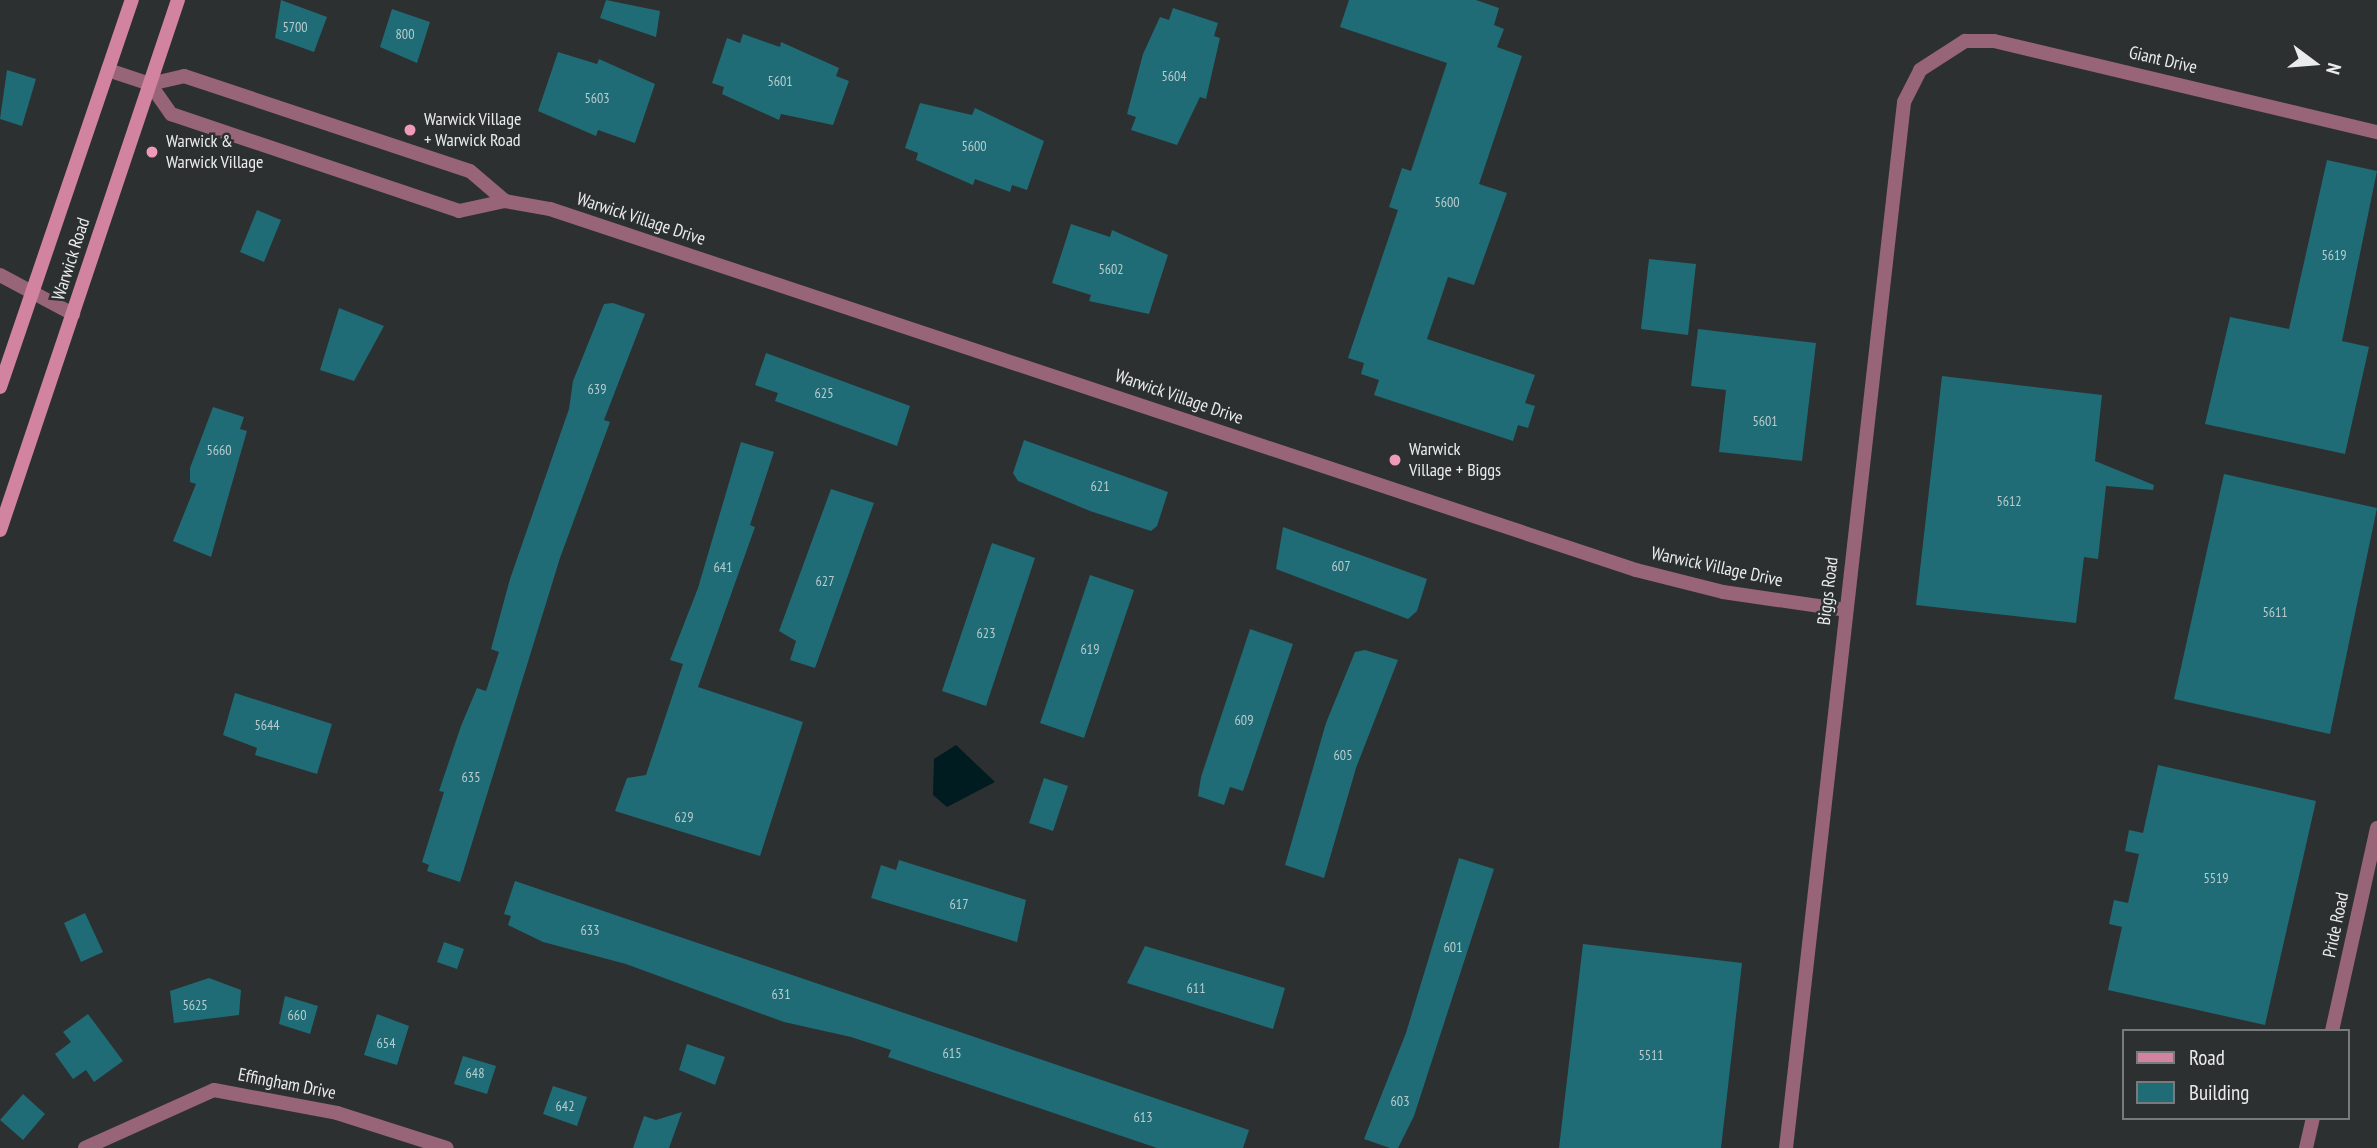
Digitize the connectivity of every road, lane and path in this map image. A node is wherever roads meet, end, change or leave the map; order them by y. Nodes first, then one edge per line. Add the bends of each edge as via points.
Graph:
1 (132, 0) edge
2 (178, 0) edge
3 (1940, 52) joint
4 (108, 70) junction
5 (150, 84) junction
6 (2377, 132) edge
7 (505, 201) junction
8 (0, 275) edge
9 (32, 292) junction
10 (73, 314) junction
11 (0, 387) edge
12 (0, 530) edge
13 (1846, 610) junction
14 (2377, 828) edge
15 (2332, 1029) edge
16 (2313, 1120) edge
17 (85, 1148) edge
18 (447, 1148) edge
19 (1786, 1148) edge
20 (2306, 1148) edge

1 - 4 main road, Warwick Road
2 - 5 main road, Warwick Road
3 - 6 street, Giant Drive via 1965,41 1994,41
3 - 13 street, Biggs Road via 1920,70 1904,102
4 - 5 street
4 - 9 main road, Warwick Road
5 - 7 street, Warwick Village Drive via 184,76 470,171
5 - 7 street, Warwick Village Drive via 172,114 459,211
5 - 10 main road, Warwick Road
7 - 13 street, Warwick Village Drive via 576,218 1636,569 1723,592
8 - 9 street
9 - 10 street
9 - 11 main road, Warwick Road
10 - 12 main road, Warwick Road
13 - 19 street, Biggs Road
14 - 15 street, Pride Road
16 - 20 street
17 - 18 street, Effingham Drive via 214,1090 337,1113

